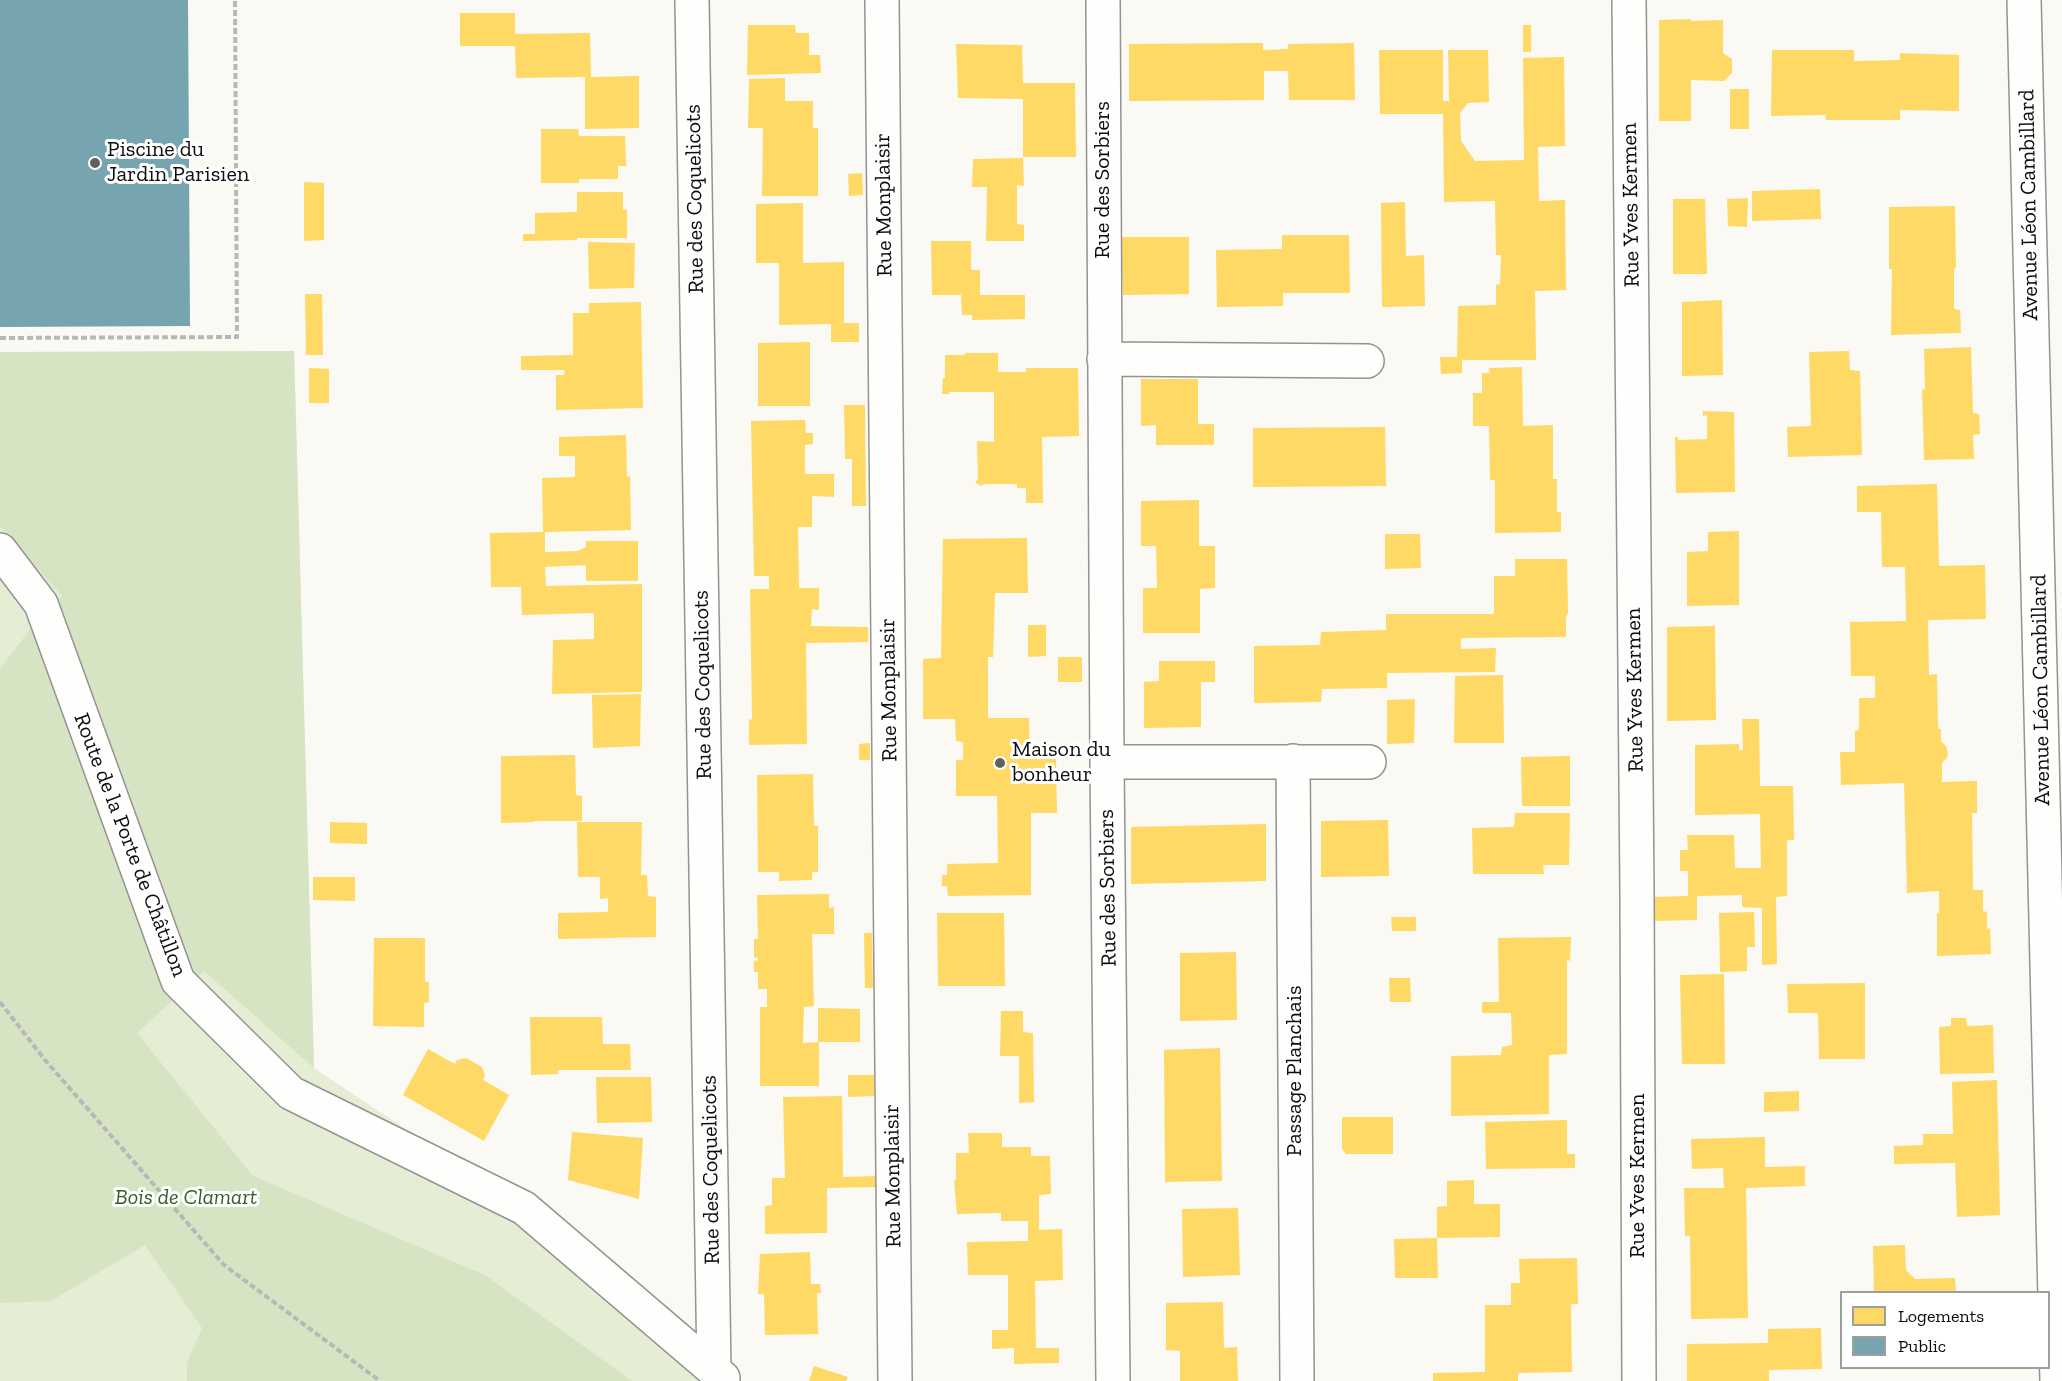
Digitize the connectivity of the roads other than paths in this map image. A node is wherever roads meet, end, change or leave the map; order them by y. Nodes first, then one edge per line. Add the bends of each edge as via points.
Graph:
1 (692, 0) edge
2 (882, 0) edge
3 (1103, 0) edge
4 (1629, 0) edge
5 (2024, 0) edge
6 (1104, 359) junction
7 (1367, 361) dead end
8 (0, 550) edge
9 (1293, 761) junction
10 (1107, 762) junction
11 (1370, 762) dead end
12 (720, 1375) edge
13 (895, 1381) edge
14 (1113, 1381) edge
15 (1297, 1381) edge
16 (1639, 1381) edge
17 (2057, 1381) edge

1 - 12 street, Rue des Coquelicots
2 - 13 street, Rue Monplaisir
3 - 6 street, Rue des Sorbiers
4 - 16 street, Rue Yves Kermen
5 - 17 street, Avenue Léon Cambillard
6 - 7 street
6 - 10 street, Rue des Sorbiers
8 - 12 street, Route de la Porte de Châtillon via 41,604 178,981 291,1093 524,1208
9 - 10 street
9 - 11 street
9 - 15 street, Passage Planchais
10 - 14 street, Rue des Sorbiers

